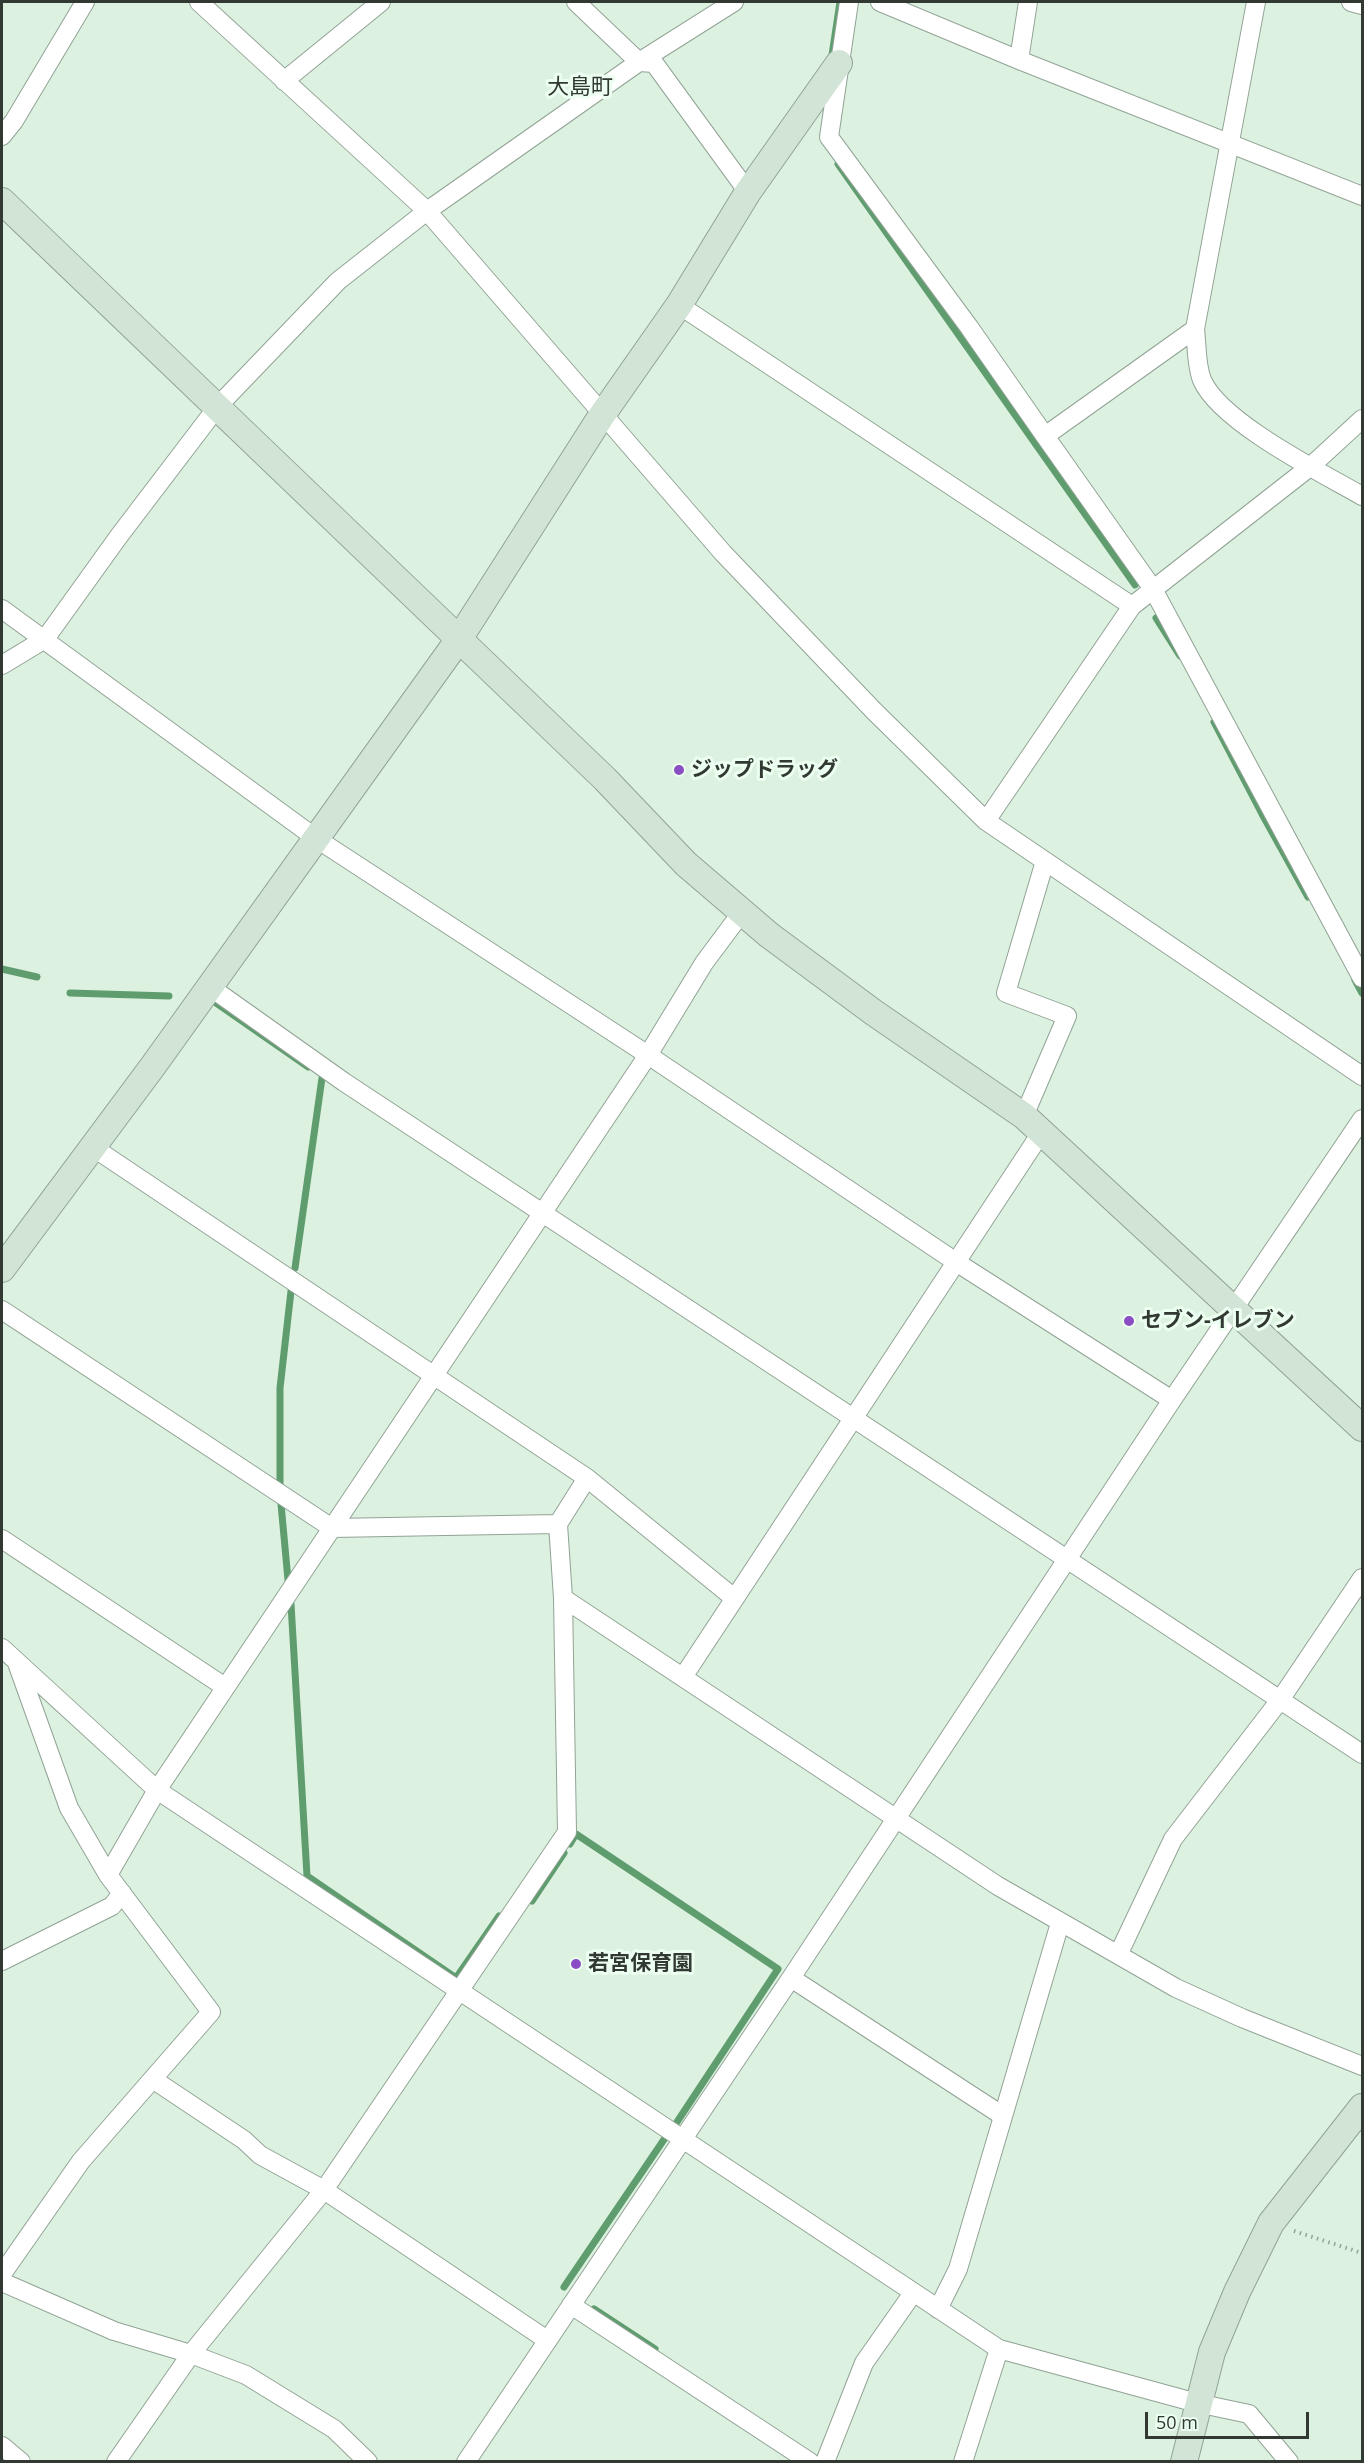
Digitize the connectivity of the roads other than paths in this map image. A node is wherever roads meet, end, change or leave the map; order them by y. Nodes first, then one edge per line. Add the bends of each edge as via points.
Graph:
1 (85, 2) edge
2 (199, 2) edge
3 (381, 2) edge
4 (576, 2) edge
5 (849, 2) edge
6 (880, 2) edge
7 (1028, 2) edge
8 (1256, 2) edge
9 (1351, 2) edge
10 (725, 4) edge
11 (1362, 5) edge
12 (1019, 60) junction
13 (639, 62) junction
14 (839, 63) junction
15 (284, 81) junction
16 (2, 136) edge
17 (1231, 144) junction
18 (748, 192) junction
19 (1362, 196) edge
20 (2, 201) edge
21 (427, 211) junction
22 (679, 305) junction
23 (1195, 329) junction
24 (218, 406) junction
25 (602, 415) junction
26 (1362, 419) edge
27 (1045, 436) junction
28 (1311, 466) junction
29 (1362, 496) edge
30 (1154, 588) junction
31 (1132, 606) junction
32 (2, 609) edge
33 (45, 639) junction
34 (459, 639) junction
35 (2, 665) edge
36 (986, 821) junction
37 (317, 839) junction
38 (1045, 861) junction
39 (742, 912) junction
40 (1362, 978) edge
41 (210, 987) junction
42 (648, 1055) junction
43 (1362, 1076) edge
44 (1362, 1119) edge
45 (1032, 1124) junction
46 (91, 1146) junction
47 (543, 1213) junction
48 (956, 1262) junction
49 (2, 1269) edge
50 (1234, 1308) junction
51 (2, 1310) edge
52 (435, 1376) junction
53 (1172, 1400) junction
54 (854, 1418) junction
55 (1362, 1428) edge
56 (587, 1478) junction
57 (558, 1524) junction
58 (332, 1528) junction
59 (2, 1539) edge
60 (1066, 1559) junction
61 (1362, 1578) edge
62 (563, 1598) junction
63 (734, 1598) junction
64 (2, 1648) edge
65 (16, 1661) junction
66 (683, 1677) junction
67 (225, 1687) junction
68 (1280, 1700) junction
69 (1362, 1754) edge
70 (157, 1790) junction
71 (896, 1816) junction
72 (108, 1875) junction
73 (122, 1893) junction
74 (1060, 1923) junction
75 (1119, 1953) junction
76 (2, 1961) edge
77 (791, 1978) junction
78 (460, 1991) junction
79 (1362, 2066) edge
80 (154, 2080) junction
81 (1362, 2107) edge
82 (1003, 2116) junction
83 (682, 2138) junction
84 (324, 2190) junction
85 (2, 2274) edge
86 (2, 2282) edge
87 (913, 2293) junction
88 (571, 2305) junction
89 (938, 2309) junction
90 (547, 2340) junction
91 (999, 2349) junction
92 (191, 2354) junction
93 (1197, 2403) junction
94 (2, 2446) edge
95 (21, 2462) edge
96 (116, 2462) edge
97 (368, 2462) edge
98 (466, 2462) edge
99 (810, 2462) edge
100 (825, 2462) edge
101 (963, 2462) edge
102 (1184, 2462) edge
103 (1289, 2462) edge

1 - 16 street
2 - 15 street
3 - 15 street
4 - 13 street
5 - 14 street
6 - 12 street
7 - 12 street
8 - 17 street
9 - 11 street
10 - 13 street
12 - 17 street
13 - 18 street via 654,63
13 - 21 street
14 - 18 street
14 - 27 street via 829,137
15 - 21 street
17 - 19 street
17 - 23 street
18 - 22 street
20 - 24 street
21 - 24 street via 338,281
21 - 25 street
22 - 25 street
22 - 31 street
23 - 27 street
23 - 28 street via 1202,380 1222,407
24 - 33 street
24 - 34 street
25 - 34 street
25 - 36 street via 723,553
26 - 28 street
27 - 30 street
28 - 29 street
28 - 30 street
30 - 31 street
30 - 40 street
31 - 36 street
32 - 33 street
33 - 35 street
33 - 37 street
34 - 37 street
34 - 39 street via 686,864
36 - 38 street
37 - 41 street
37 - 42 street
38 - 43 street
38 - 45 street via 1006,993 1067,1016
39 - 42 street via 704,963
39 - 45 street via 873,1012
41 - 46 street
41 - 47 street via 344,1082
42 - 47 street
42 - 48 street
44 - 50 street
45 - 48 street
45 - 50 street
46 - 49 street
46 - 52 street
47 - 52 street
47 - 54 street
48 - 53 street
48 - 54 street
50 - 53 street
50 - 55 street
51 - 58 street
52 - 56 street
52 - 58 street
53 - 60 street
54 - 60 street
54 - 63 street
56 - 57 street
56 - 63 street
57 - 58 street
57 - 62 street
58 - 67 street
59 - 67 street
60 - 68 street
60 - 71 street
61 - 68 street
62 - 66 street
62 - 78 street via 567,1832
63 - 66 street
64 - 65 street
65 - 70 street
65 - 72 street via 69,1808
66 - 71 street
67 - 70 street
68 - 69 street
68 - 75 street via 1173,1839
70 - 72 street
70 - 78 street
71 - 74 street
71 - 77 street
72 - 73 street
73 - 76 street via 112,1906
73 - 80 street via 211,2012
74 - 75 street
74 - 82 street
75 - 79 street via 1176,1988
77 - 82 street
77 - 83 street
78 - 83 street
78 - 84 street
80 - 84 street via 244,2140 260,2155
80 - 85 street via 81,2161
81 - 93 street via 1271,2223 1228,2312
82 - 89 street via 958,2269
83 - 87 street
83 - 88 street
84 - 90 street
84 - 92 street
86 - 92 street via 114,2331
87 - 89 street
87 - 100 street via 864,2363
88 - 90 street
88 - 99 street
89 - 91 street
90 - 98 street
91 - 93 street
91 - 101 street
92 - 96 street
92 - 97 street via 246,2375 290,2400 334,2429
93 - 102 street
93 - 103 street via 1249,2414
94 - 95 street

